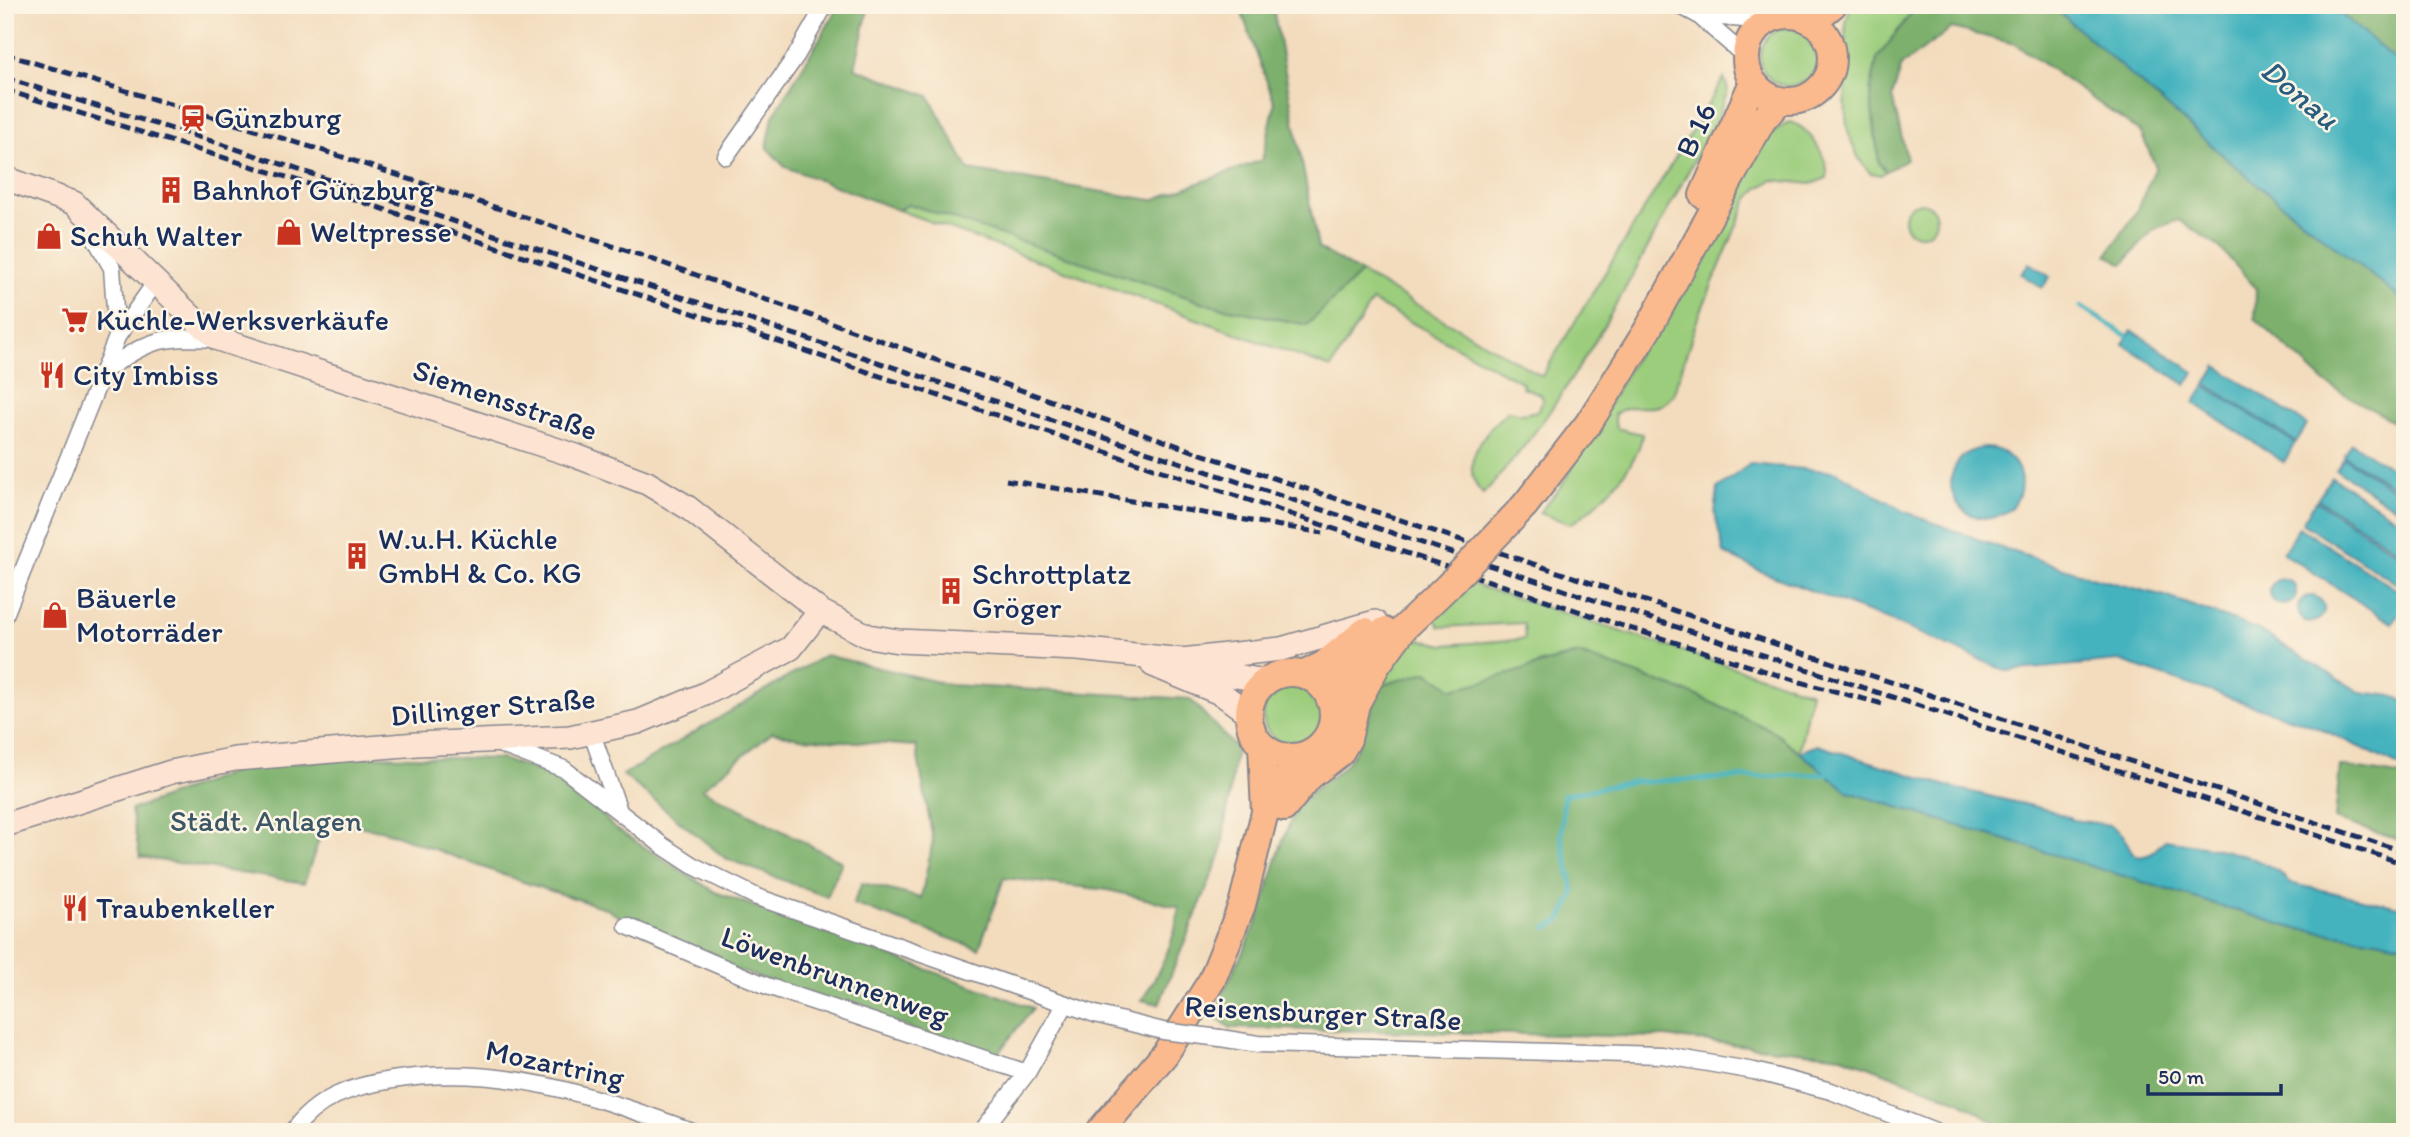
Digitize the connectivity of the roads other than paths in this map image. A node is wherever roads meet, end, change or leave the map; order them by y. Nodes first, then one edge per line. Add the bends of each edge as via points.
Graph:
1 (825, 5) edge
2 (1679, 5) edge
3 (1833, 5) edge
4 (1699, 15) junction
5 (1767, 21) junction
6 (1812, 22) junction
7 (1749, 70) junction
8 (1780, 100) junction
9 (1745, 152) junction
10 (726, 156) dead end
11 (5, 178) edge
12 (74, 203) junction
13 (1697, 206) junction
14 (155, 283) junction
15 (117, 337) junction
16 (218, 339) junction
17 (101, 373) junction
18 (1518, 502) junction
19 (820, 611) junction
20 (5, 615) edge
21 (1392, 621) junction
22 (1128, 655) junction
23 (1182, 660) junction
24 (1305, 674) junction
25 (1266, 681) junction
26 (1330, 699) junction
27 (1249, 714) junction
28 (592, 734) junction
29 (493, 742) junction
30 (1262, 746) junction
31 (1299, 757) junction
32 (618, 808) junction
33 (1265, 812) junction
34 (5, 825) edge
35 (1249, 874) junction
36 (626, 926) dead end
37 (1065, 1005) junction
38 (1027, 1073) junction
39 (292, 1132) edge
40 (694, 1132) edge
41 (981, 1132) edge
42 (1099, 1132) edge
43 (1935, 1132) edge

1 - 10 street via 796,56
2 - 4 street
3 - 6 main road
4 - 5 street
4 - 7 street
5 - 6 main road via 1789,15
5 - 7 main road via 1748,43
6 - 8 main road via 1827,38 1830,71 1818,90 1807,97
7 - 8 main road via 1760,90
7 - 13 main road, B 16
8 - 9 main road, B 16
9 - 13 main road, B 16
9 - 18 main road, B 16 via 1648,329 1588,424
11 - 12 main road
12 - 14 main road, Siemensstraße
12 - 15 street via 112,268
13 - 18 main road, B 16 via 1592,392
14 - 15 street
14 - 16 main road, Siemensstraße
15 - 17 street
16 - 17 street via 170,337 132,352
16 - 19 main road, Siemensstraße via 647,483 687,506
17 - 20 street
18 - 21 main road, B 16 via 1441,583
19 - 22 main road via 861,633 898,641
19 - 28 main road, Dillinger Straße via 791,648 762,664 638,722
21 - 23 main road via 1281,649
21 - 24 main road, B 16
21 - 26 main road, B 16 via 1348,670
21 - 35 main road, B 16 via 1340,753 1291,798
22 - 23 main road
22 - 27 main road via 1204,685
23 - 25 main road
24 - 25 main road, B 16
24 - 26 main road
25 - 27 main road via 1257,690
26 - 31 main road, B 16 via 1332,725 1325,740
27 - 30 main road, B 16 via 1252,731
28 - 29 main road, Dillinger Straße
28 - 32 street
29 - 32 street, Reisensburger Straße via 564,769
29 - 34 main road, Dillinger Straße via 235,759 171,772
30 - 31 main road via 1286,757
30 - 33 main road, B 16
31 - 33 main road, B 16
32 - 37 street, Reisensburger Straße via 692,865 757,897
33 - 35 main road, B 16
35 - 42 main road, B 16 via 1242,905 1212,980 1165,1054
36 - 38 street, Löwenbrunnenweg via 767,986
37 - 38 street
37 - 43 street, Reisensburger Straße, bridge via 1163,1031 1258,1044 1662,1055 1832,1091
38 - 41 street
39 - 40 street, Mozartring via 312,1108 341,1093 419,1075 475,1074 603,1099

